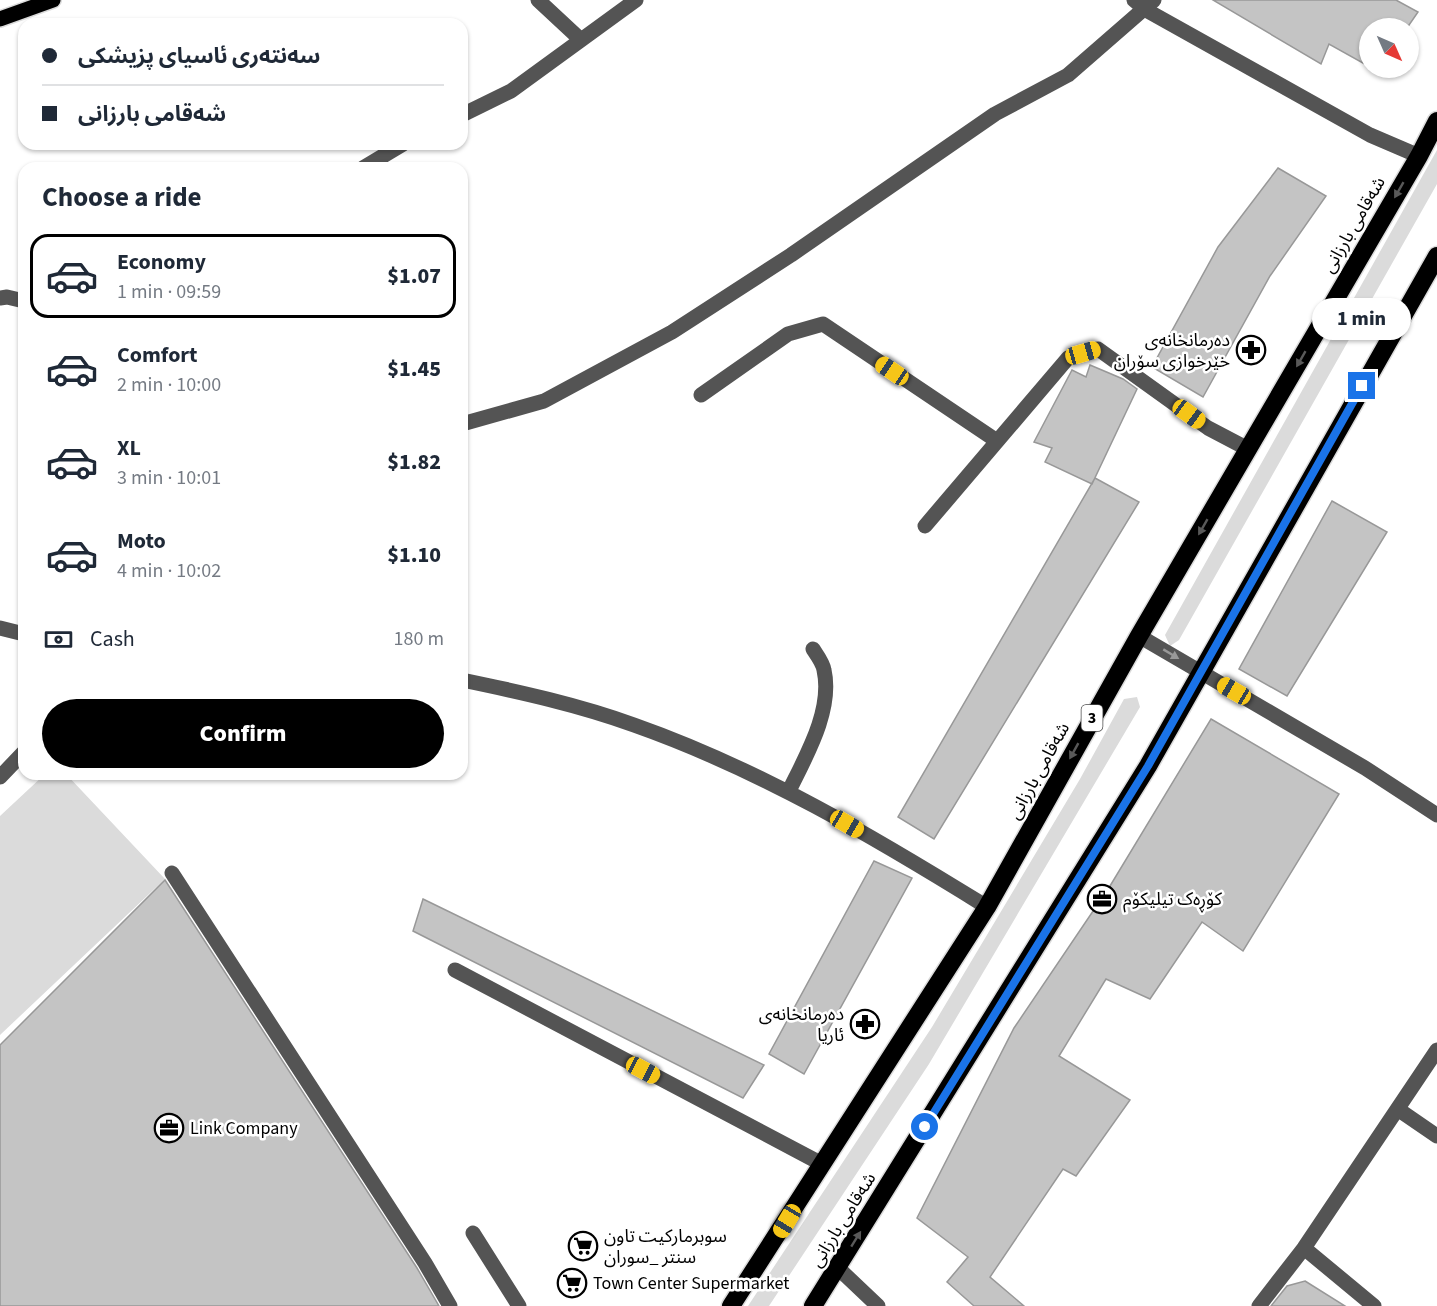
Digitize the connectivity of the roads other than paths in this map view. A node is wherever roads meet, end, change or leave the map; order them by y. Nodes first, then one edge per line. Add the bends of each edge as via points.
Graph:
1 (53, 0) edge
2 (538, 0) edge
3 (636, 0) edge
4 (1145, 3) edge
5 (0, 19) edge
6 (581, 40) junction
7 (468, 112) edge
8 (1437, 120) edge
9 (393, 150) edge
10 (1419, 156) junction
11 (373, 162) edge
12 (1437, 256) edge
13 (0, 298) edge
14 (18, 300) edge
15 (701, 395) dead end
16 (468, 422) edge
17 (998, 441) junction
18 (1248, 449) junction
19 (925, 526) dead end
20 (0, 628) edge
21 (18, 632) edge
22 (1139, 636) junction
23 (813, 649) dead end
24 (1202, 673) junction
25 (468, 681) edge
26 (18, 758) edge
27 (0, 777) edge
28 (789, 791) junction
29 (1437, 815) edge
30 (172, 873) dead end
31 (987, 907) junction
32 (455, 970) dead end
33 (1437, 1050) edge
34 (1399, 1110) junction
35 (1437, 1136) edge
36 (822, 1164) junction
37 (473, 1233) dead end
38 (1304, 1248) junction
39 (838, 1268) junction
40 (450, 1306) edge
41 (519, 1306) edge
42 (731, 1306) edge
43 (813, 1306) edge
44 (878, 1306) edge
45 (1259, 1306) edge
46 (1374, 1306) edge

1 - 5 main road
2 - 6 street
3 - 6 street
4 - 10 street via 1370,135
4 - 16 street via 1068,75 995,114 672,332 544,401
6 - 7 street via 511,91
8 - 10 highway, شەقامی بارزانی / 3
9 - 11 street
10 -> 18 highway, شەقامی بارزانی / 3
12 - 24 highway, شەقامی بارزانی
13 - 14 street
15 - 17 street via 788,334 823,324
17 - 18 street via 1068,358 1098,349 1208,428
17 - 19 street
18 -> 22 highway, شەقامی بارزانی / 3
20 - 21 street
22 -> 24 street
22 -> 31 highway, شەقامی بارزانی / 3
23 - 28 street via 824,668 823,709
24 - 29 street
39 -> 24 highway, شەقامی بارزانی
25 - 28 street via 633,724
26 - 27 street
28 - 31 street
30 - 40 street
31 - 36 highway, شەقامی بارزانی / 3
32 - 36 street
33 - 34 street
34 - 35 street
34 - 38 street
36 - 42 highway, شەقامی بارزانی / 3
37 - 41 street
38 - 45 street
38 - 46 street
39 - 43 highway, شەقامی بارزانی
39 - 44 street

